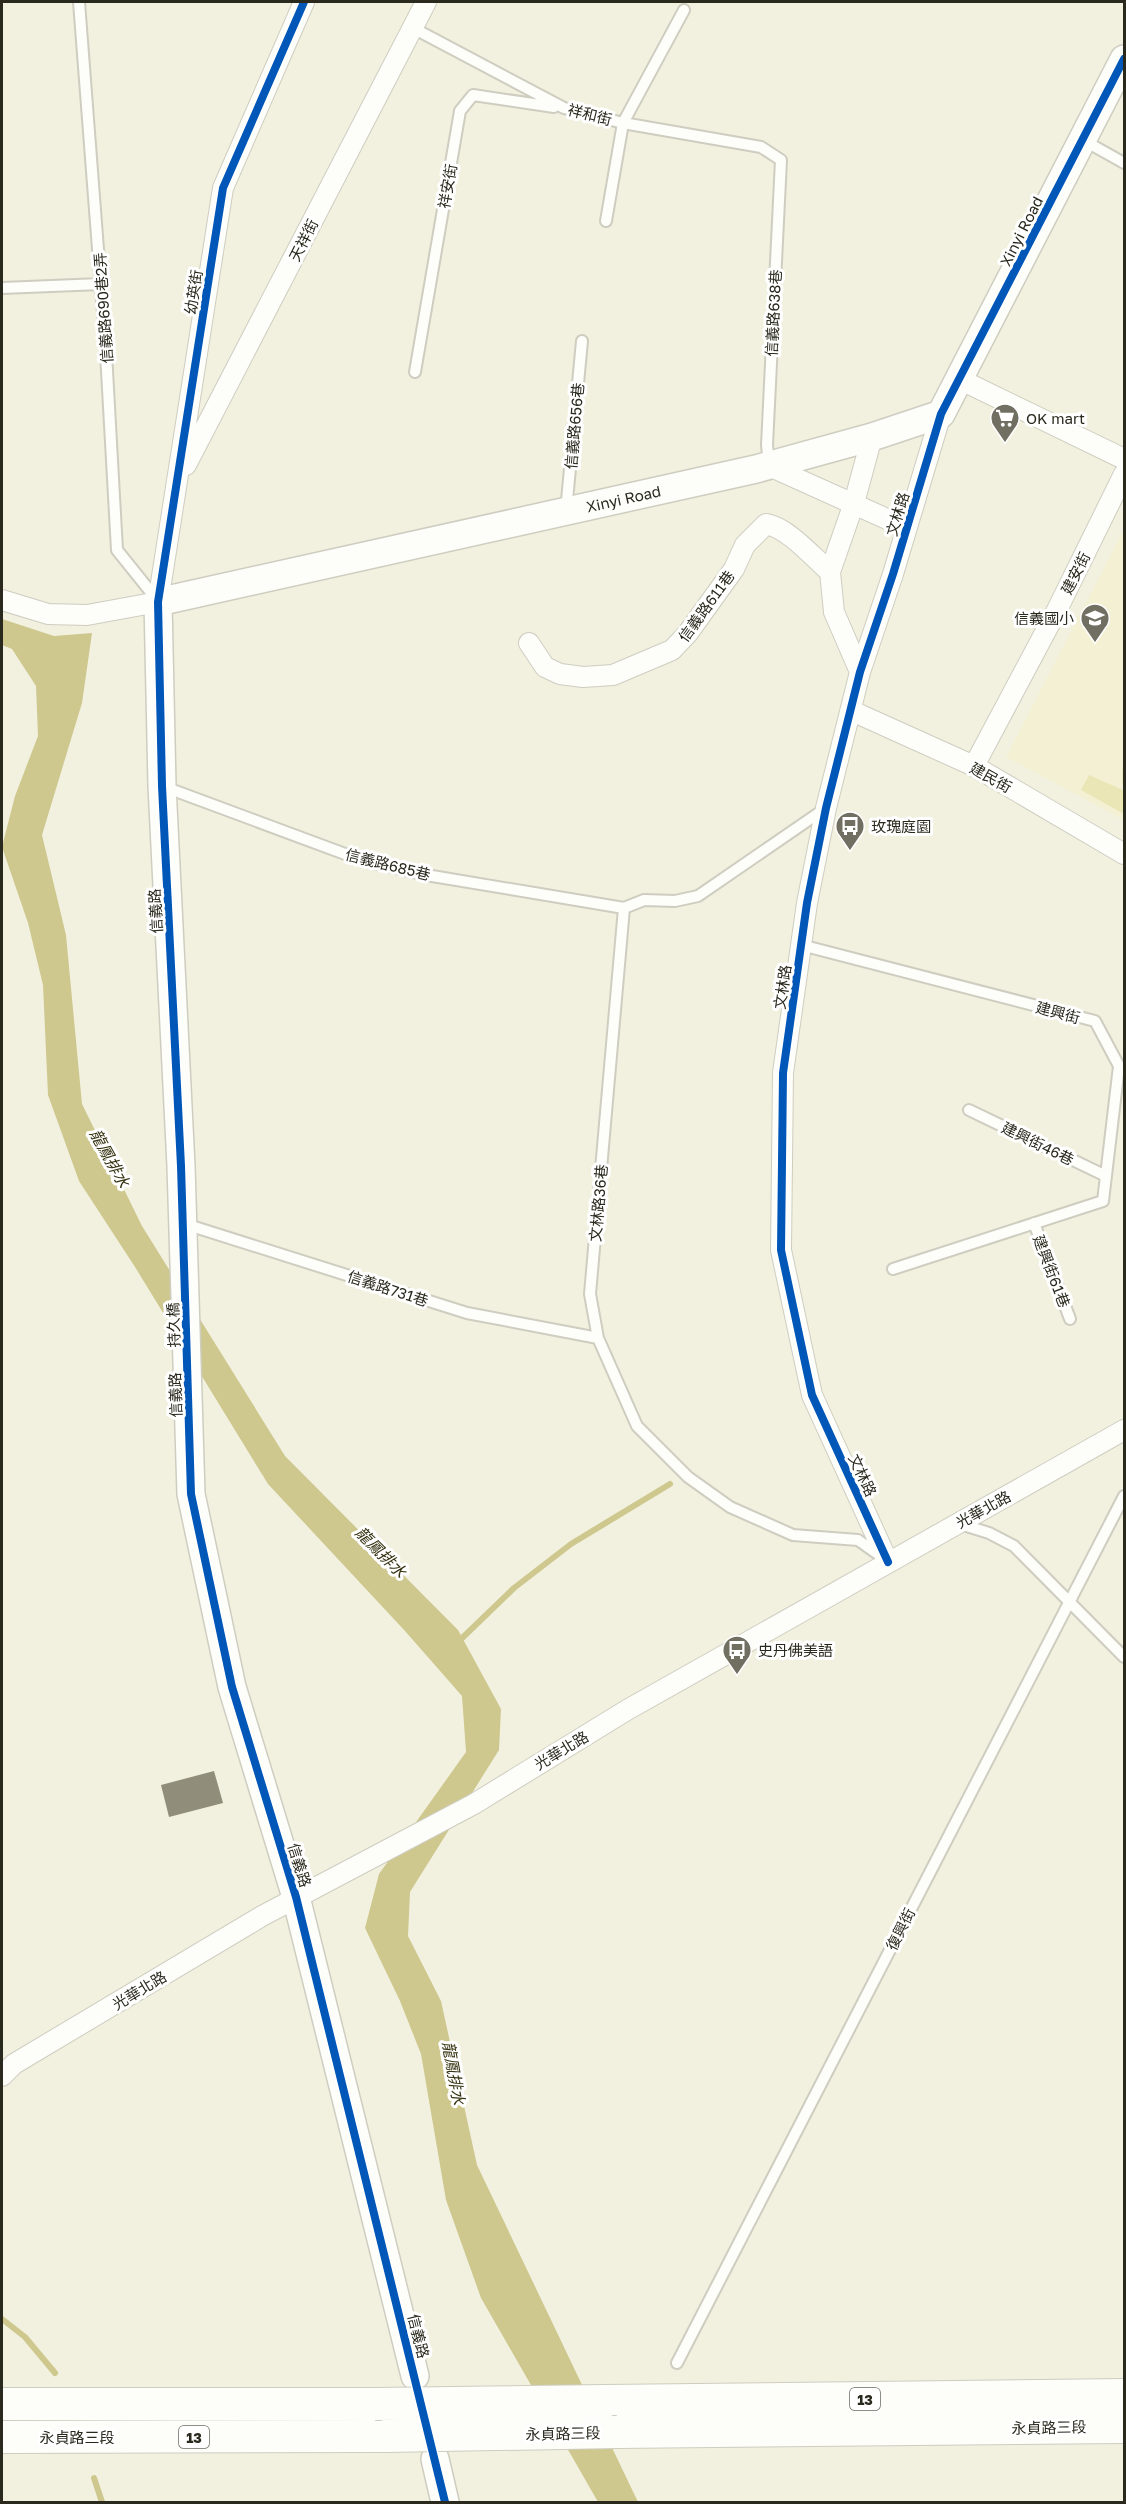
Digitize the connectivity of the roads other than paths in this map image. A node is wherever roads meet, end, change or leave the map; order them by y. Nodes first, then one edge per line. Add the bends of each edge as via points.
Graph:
1 (79, 2) edge
2 (304, 2) edge
3 (426, 2) edge
4 (684, 10) dead end
5 (413, 28) junction
6 (1125, 59) edge
7 (564, 108) junction
8 (623, 123) junction
9 (1083, 140) junction
10 (781, 160) joint
11 (1125, 163) edge
12 (606, 222) dead end
13 (101, 284) junction
14 (2, 288) edge
15 (582, 341) dead end
16 (415, 372) dead end
17 (960, 379) junction
18 (941, 414) junction
19 (872, 437) junction
20 (1125, 459) edge
21 (769, 466) junction
22 (1125, 474) edge
23 (179, 479) junction
24 (854, 503) junction
25 (566, 511) junction
26 (908, 528) junction
27 (830, 572) junction
28 (2, 600) edge
29 (158, 602) junction
30 (529, 643) dead end
31 (860, 672) junction
32 (852, 711) junction
33 (974, 766) junction
34 (162, 786) junction
35 (826, 808) junction
36 (1125, 854) edge
37 (624, 908) junction
38 (801, 945) junction
39 (969, 1110) dead end
40 (1119, 1116) edge
41 (1106, 1176) junction
42 (1034, 1223) junction
43 (183, 1224) junction
44 (893, 1269) dead end
45 (185, 1291) joint
46 (1070, 1319) dead end
47 (598, 1338) junction
48 (187, 1358) joint
49 (1125, 1430) edge
50 (1125, 1496) edge
51 (957, 1523) junction
52 (888, 1562) junction
53 (1069, 1601) junction
54 (1125, 1657) edge
55 (296, 1897) junction
56 (2, 2076) edge
57 (677, 2363) dead end
58 (415, 2376) dead end
59 (1125, 2395) edge
60 (2, 2404) edge
61 (1125, 2427) edge
62 (2, 2437) edge
63 (435, 2459) dead end
64 (445, 2502) edge

1 - 13 lane, 信義路690巷2弄
2 - 23 street, 幼英街 via 223,188
3 - 5 street, 天祥街
4 - 8 lane
5 - 7 lane, 祥和街
5 - 23 street, 天祥街
6 - 9 street, Xinyi Road
7 - 8 lane, 祥和街
7 - 16 lane, 祥安街 via 474,95 460,111
8 - 10 lane, 祥和街 via 761,147
8 - 12 lane
9 - 11 lane
9 - 17 street, Xinyi Road
10 - 21 lane, 信義路638巷 via 766,445
13 - 14 lane
13 - 29 lane, 信義路690巷2弄 via 117,550
15 - 25 lane, 信義路656巷
17 - 18 street, Xinyi Road
17 - 20 street
18 - 19 street, Xinyi Road
18 - 26 street, 文林路
19 - 21 street, Xinyi Road
19 - 24 street
21 - 24 street
21 - 25 street, Xinyi Road
22 - 33 street, 建安街
23 - 29 street, 幼英街
24 - 26 street
24 - 27 street
25 - 29 street, Xinyi Road
26 - 31 street, 文林路
27 - 30 street, 信義路611巷 via 775,525 766,524 745,545 734,569 672,650 613,675 583,677 545,667
27 - 31 street via 834,612
28 - 29 street via 48,614 87,615
29 - 34 street, 信義路
31 - 32 street, 文林路
32 - 33 street, 建民街
32 - 35 street, 文林路
33 - 36 street, 建民街
34 - 37 lane, 信義路685巷 via 364,861
34 - 43 street, 信義路
35 - 37 lane via 698,896 675,901 644,900
35 - 38 street, 文林路
37 - 47 lane, 文林路36巷 via 590,1294
38 - 40 lane, 建興街 via 1095,1021 1119,1066
38 - 52 street, 文林路 via 783,1073 782,1250 812,1395
39 - 41 lane, 建興街46巷
40 - 41 lane, 建興街
41 - 42 lane, 建興街 via 1103,1201
42 - 44 lane, 建興街
42 - 46 lane, 建興街61巷
43 - 45 street, 信義路
43 - 47 lane, 信義路731巷 via 467,1313
45 - 48 street, 持久橋
47 - 52 lane, 文林路36巷 via 637,1426 688,1477 730,1507 793,1535 858,1540
48 - 55 street, 信義路 via 192,1494 232,1687
49 - 51 street, 光華北路
50 - 53 lane, 復興街
51 - 52 street, 光華北路
51 - 53 lane via 1014,1546
52 - 55 street, 光華北路 via 627,1710 474,1804
53 - 54 lane
53 - 57 lane, 復興街
55 - 56 street, 光華北路 via 14,2064
55 - 58 street, 信義路
59 - 60 main road, 永貞路三段 / 13, bridge
61 - 62 main road, 永貞路三段 / 13, bridge
63 - 64 street

